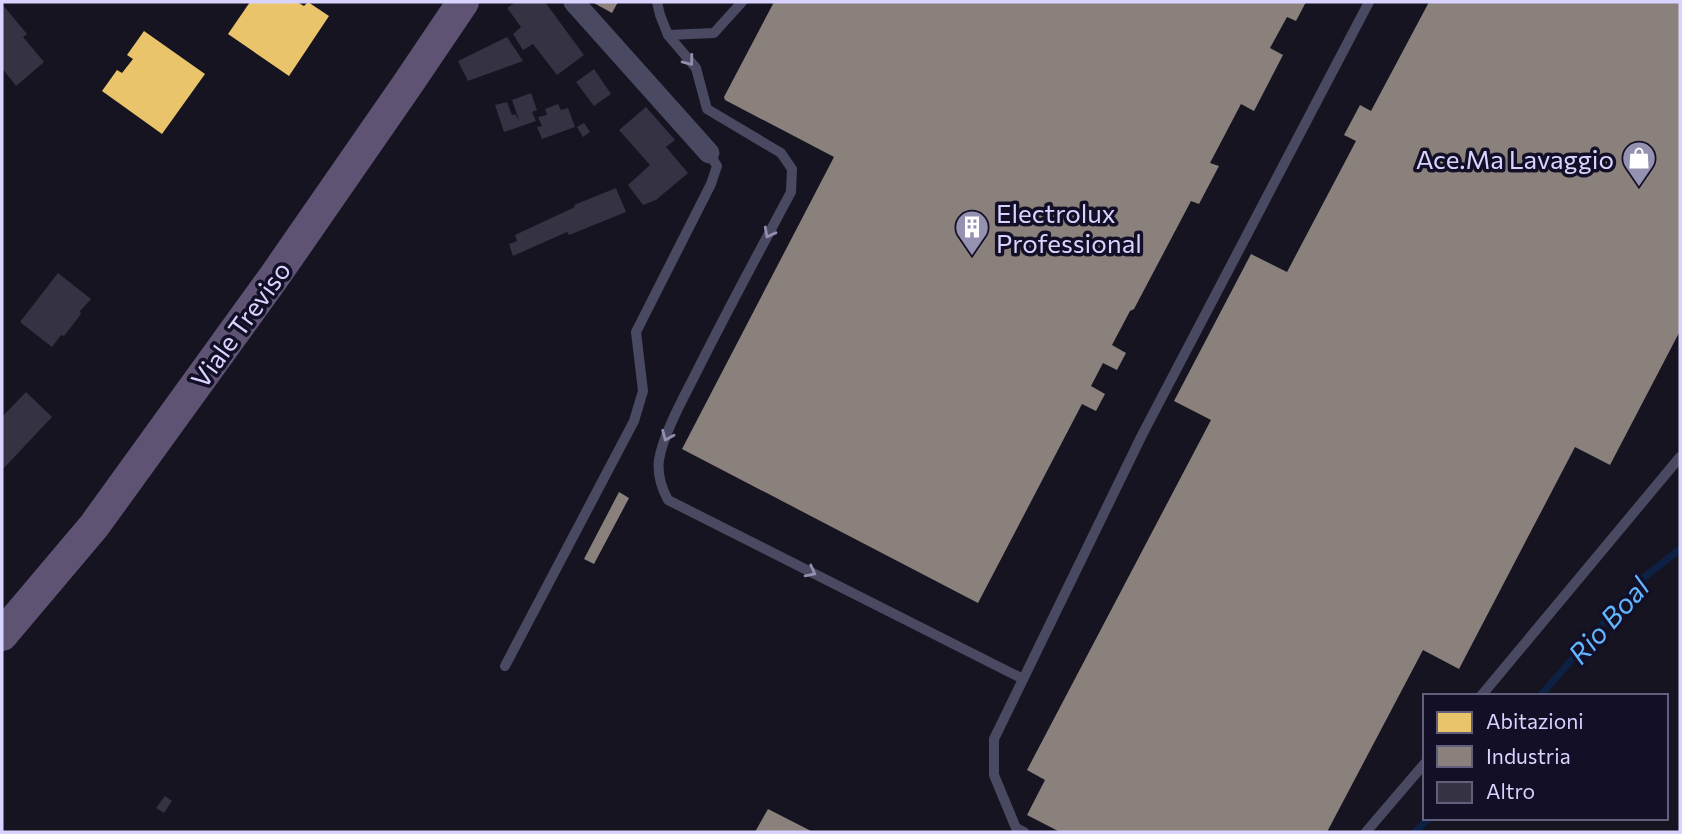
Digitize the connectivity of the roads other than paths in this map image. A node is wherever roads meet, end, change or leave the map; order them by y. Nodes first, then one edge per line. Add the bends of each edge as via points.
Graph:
1 (463, 2) edge
2 (574, 2) edge
3 (657, 2) edge
4 (741, 2) edge
5 (1369, 2) edge
6 (668, 35) junction
7 (709, 153) joint
8 (1680, 457) edge
9 (2, 635) edge
10 (505, 666) dead end
11 (1023, 679) junction
12 (1483, 694) edge
13 (1423, 765) edge
14 (1024, 832) edge
15 (1366, 832) edge

1 - 9 main road, Viale Treviso via 274,277 93,526
2 - 7 street
3 - 6 lane
4 - 6 lane via 714,33
5 - 11 lane via 1148,423
6 -> 11 lane via 696,68 707,110 781,153 792,169 792,192 722,320 663,445 659,474 668,500
7 - 10 lane via 717,166 712,184 636,332 643,391 634,421
8 - 12 lane
11 - 14 lane via 994,739 994,775 1016,828
13 - 15 lane

